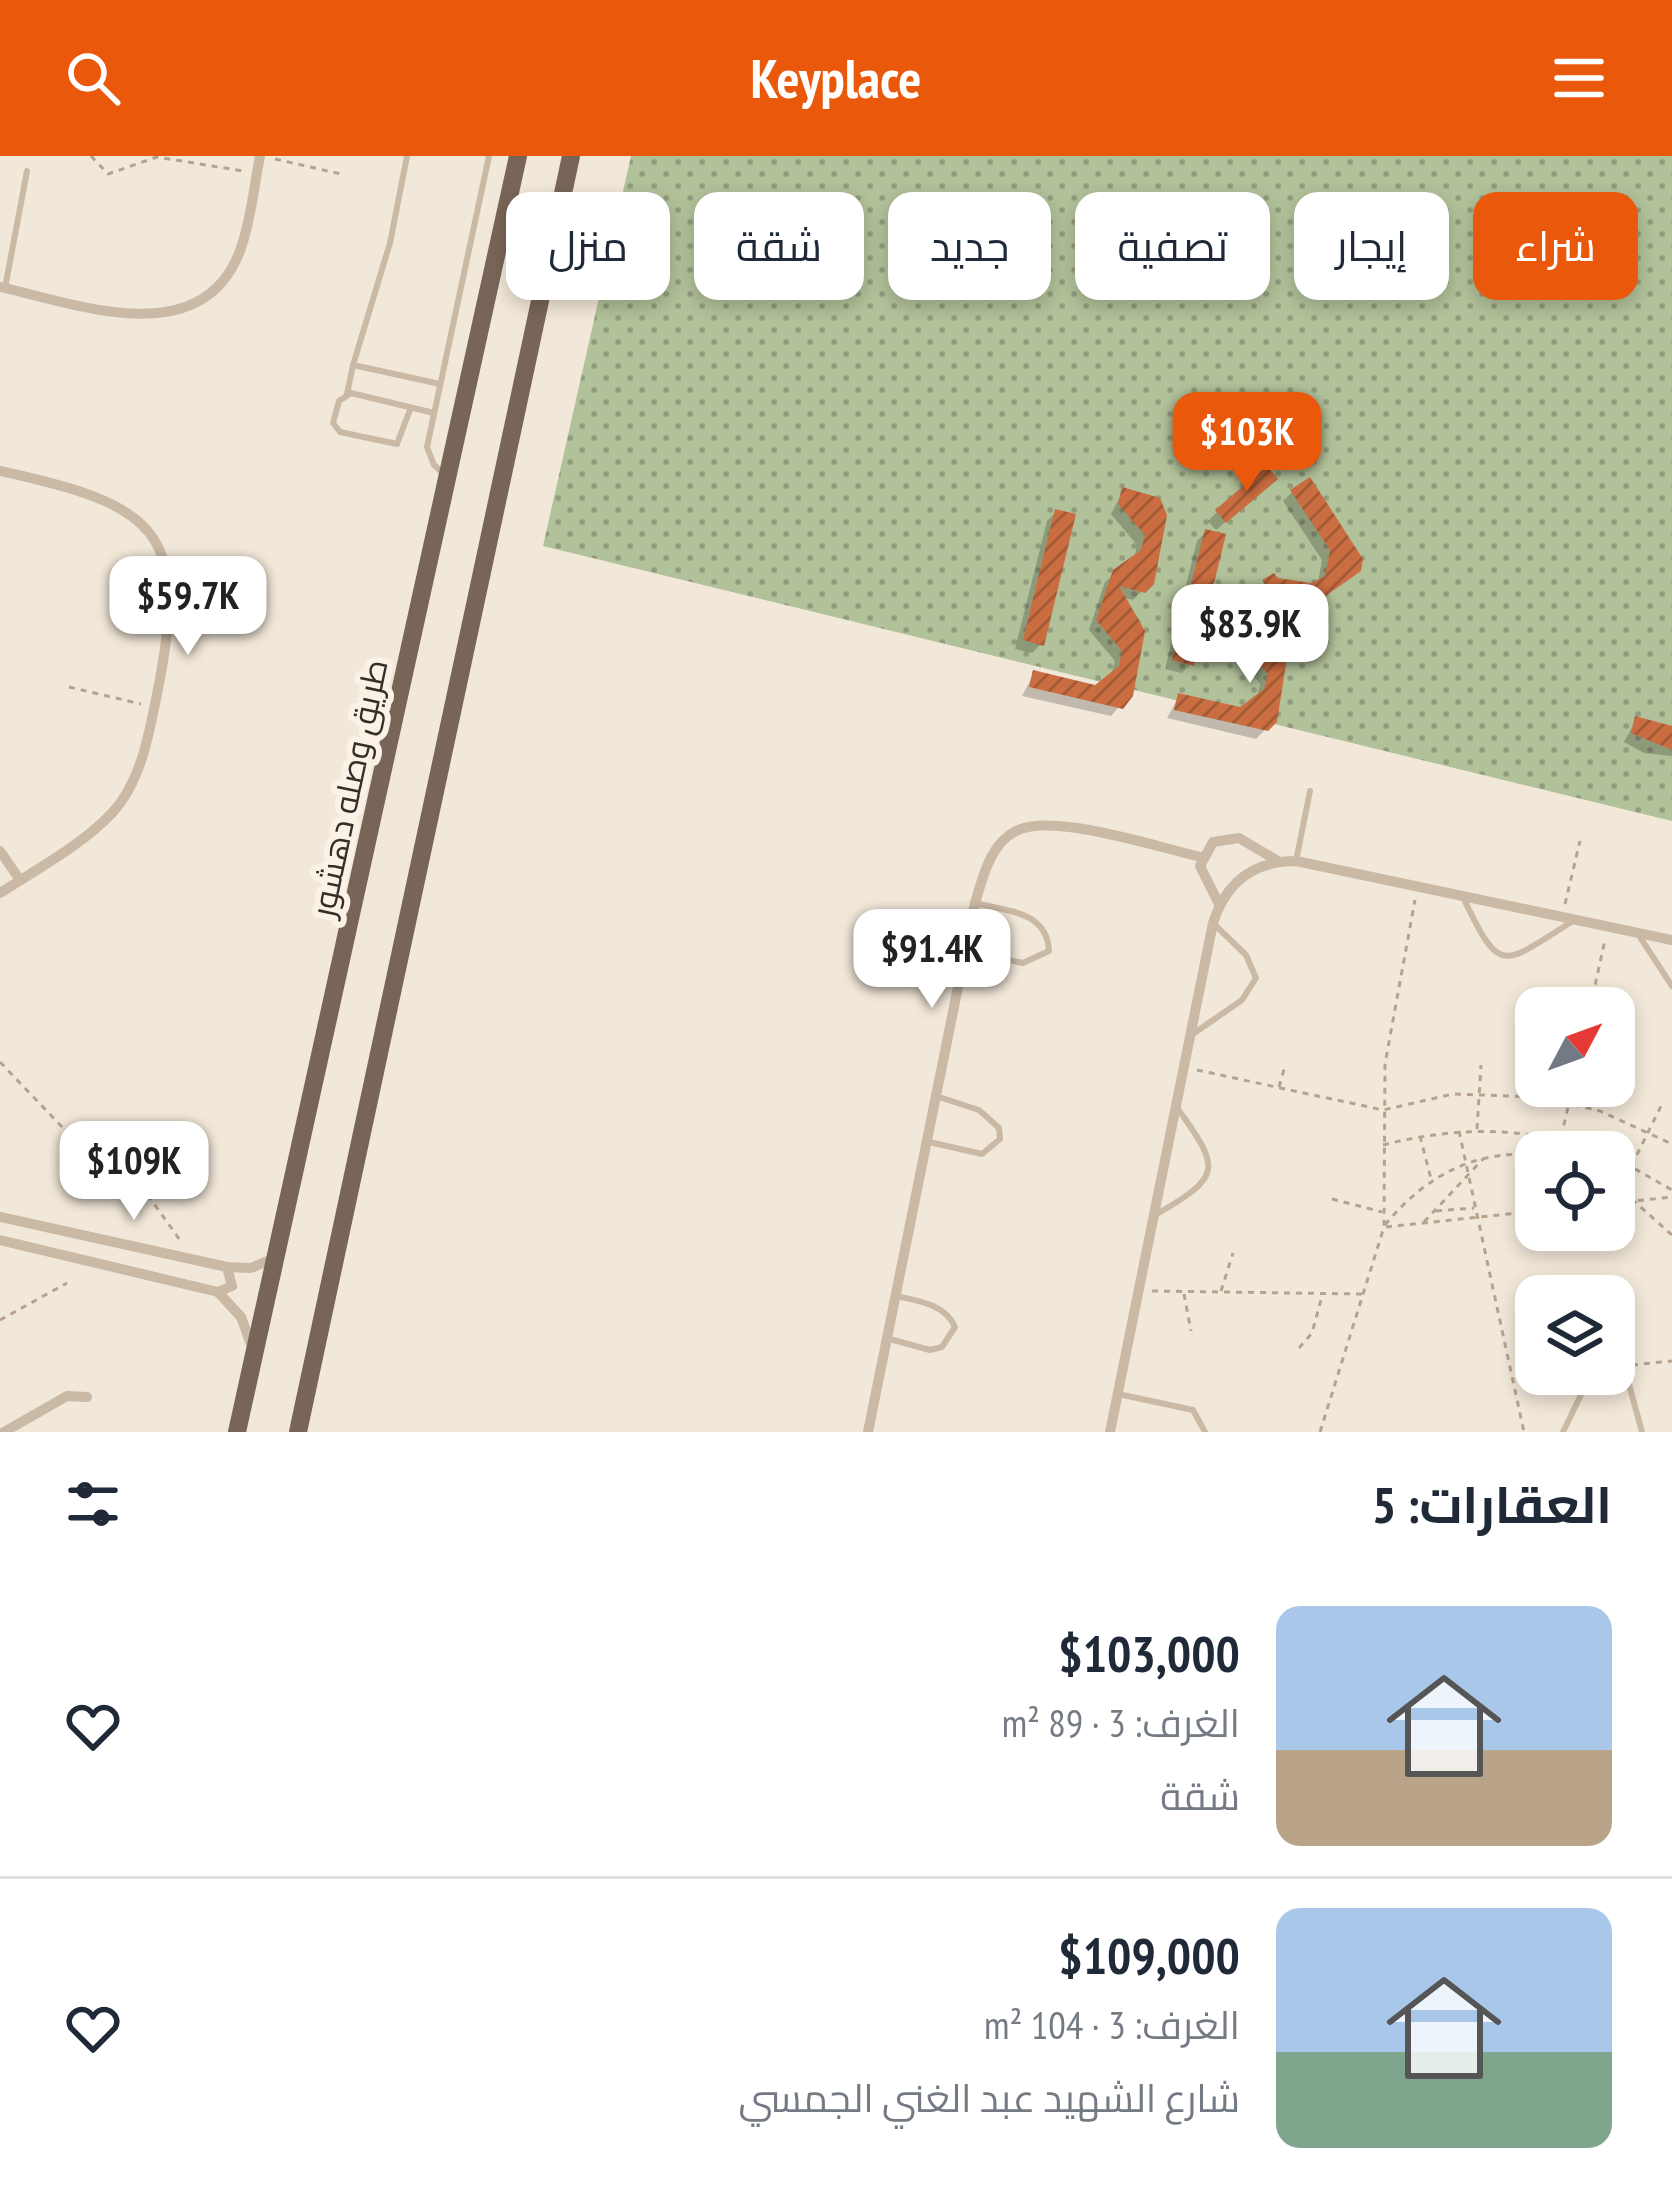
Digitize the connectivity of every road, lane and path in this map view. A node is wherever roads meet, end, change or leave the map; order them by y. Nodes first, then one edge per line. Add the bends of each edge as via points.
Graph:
1 (91, 156) edge
2 (261, 156) edge
3 (407, 156) edge
4 (489, 156) edge
5 (518, 156) edge
6 (571, 156) edge
7 (27, 171) dead end
8 (256, 173) junction
9 (341, 174) dead end
10 (3, 288) edge
11 (352, 365) junction
12 (440, 384) junction
13 (347, 394) junction
14 (411, 407) junction
15 (434, 413) junction
16 (0, 471) edge
17 (446, 475) junction
18 (69, 687) dead end
19 (154, 707) junction
20 (1310, 791) dead end
21 (1580, 842) dead end
22 (0, 850) edge
23 (1202, 856) junction
24 (1278, 861) junction
25 (1296, 861) junction
26 (20, 880) junction
27 (1418, 886) junction
28 (0, 893) edge
29 (1462, 895) junction
30 (975, 903) junction
31 (1219, 904) junction
32 (1567, 919) junction
33 (1213, 923) junction
34 (1609, 927) junction
35 (1637, 932) junction
36 (1672, 940) edge
37 (968, 952) junction
38 (1672, 986) edge
39 (1595, 987) edge
40 (1190, 1036) junction
41 (0, 1062) edge
42 (1481, 1065) dead end
43 (1285, 1066) dead end
44 (1184, 1067) junction
45 (1279, 1088) junction
46 (1479, 1093) junction
47 (939, 1097) junction
48 (1515, 1097) edge
49 (1176, 1106) junction
50 (1661, 1106) dead end
51 (1580, 1107) edge
52 (1383, 1109) junction
53 (1459, 1131) junction
54 (1477, 1131) junction
55 (1649, 1131) junction
56 (1515, 1135) edge
57 (1420, 1136) junction
58 (929, 1142) junction
59 (1672, 1144) edge
60 (1383, 1146) junction
61 (1515, 1156) edge
62 (1484, 1158) junction
63 (1635, 1160) edge
64 (1466, 1163) junction
65 (1635, 1168) edge
66 (1468, 1172) junction
67 (1431, 1181) junction
68 (1672, 1194) edge
69 (1332, 1199) dead end
70 (1635, 1199) edge
71 (1635, 1201) edge
72 (1638, 1201) junction
73 (1476, 1208) junction
74 (1432, 1211) junction
75 (1383, 1213) junction
76 (1515, 1213) edge
77 (1154, 1216) junction
78 (0, 1217) edge
79 (1478, 1217) junction
80 (1423, 1223) junction
81 (1384, 1227) junction
82 (1672, 1235) edge
83 (0, 1240) edge
84 (278, 1252) junction
85 (1233, 1252) dead end
86 (194, 1260) junction
87 (227, 1267) junction
88 (67, 1283) dead end
89 (1138, 1291) junction
90 (218, 1292) junction
91 (1183, 1292) junction
92 (1220, 1293) junction
93 (1322, 1294) junction
94 (1363, 1294) junction
95 (896, 1296) junction
96 (0, 1321) edge
97 (1192, 1331) dead end
98 (886, 1338) junction
99 (1299, 1348) dead end
100 (254, 1354) junction
101 (1672, 1361) edge
102 (1635, 1365) edge
103 (1118, 1394) junction
104 (1581, 1395) edge
105 (1632, 1395) edge
106 (87, 1397) dead end
107 (4, 1432) edge
108 (237, 1432) edge
109 (298, 1432) edge
110 (868, 1432) edge
111 (1110, 1432) edge
112 (1205, 1432) edge
113 (1320, 1432) edge
114 (1525, 1432) edge
115 (1563, 1432) edge
116 (1642, 1432) edge

1 - 8 path via 108,174 171,157
2 - 8 street
2 - 9 path
3 - 11 lane
4 - 12 lane
5 - 17 main road, طريق وصله دهشور
6 - 109 main road
7 - 10 lane
8 - 10 street via 241,249 208,295 183,309 127,315
11 - 12 lane
11 - 13 lane
12 - 15 lane
13 - 14 lane
13 - 14 lane via 333,423 340,432 399,443
14 - 15 lane
15 - 17 lane via 428,456
16 - 19 street via 98,494 150,536 171,586 172,613
17 - 84 main road, طريق وصله دهشور
18 - 19 path
19 - 26 street via 140,764 114,812
20 - 25 lane
21 - 32 path
22 - 26 street
23 - 24 street via 1230,837
23 - 30 street via 1032,826 1004,840
23 - 31 street via 1201,875
24 - 25 street
24 - 31 street via 1243,874
25 - 27 street
26 - 28 street
27 - 29 street
27 - 52 path via 1390,1019
29 - 32 street
29 - 32 lane via 1490,951 1502,957 1515,957
30 - 37 street
30 - 37 lane via 1034,918 1048,951 1023,963
31 - 33 street
32 - 34 street
33 - 40 street
33 - 40 lane via 1246,955 1256,978 1242,1000
34 - 35 street
34 - 39 path
35 - 36 street
35 - 38 lane
37 - 47 street
40 - 44 street
41 - 86 path via 107,1174 137,1180
42 - 46 path
43 - 45 path
44 - 45 path
44 - 49 street
45 - 52 path
46 - 48 path
46 - 52 path
46 - 54 path
47 - 58 street
47 - 58 lane via 980,1110 1000,1139 982,1154
49 - 77 street
49 - 77 lane via 1211,1158 1211,1172 1204,1185
50 - 55 path
51 - 55 path
52 - 60 path
53 - 54 path
53 - 57 path
53 - 64 path
54 - 56 path
55 - 59 path
55 - 63 path
57 - 60 path
57 - 67 path
58 - 95 street
60 - 75 path
61 - 62 path
62 - 64 path
62 - 66 path
64 - 66 path
64 - 67 path
65 - 68 path
66 - 73 path
66 - 74 path
67 - 81 path
68 - 72 path
69 - 75 path
70 - 72 path
71 - 72 path
72 - 82 path
73 - 74 path
73 - 79 path
74 - 80 path
75 - 81 path
76 - 79 path
77 - 89 street
78 - 86 street
79 - 80 path
79 - 114 path
80 - 81 path
81 - 94 path
83 - 90 street
84 - 87 street via 262,1266
84 - 100 main road, طريق وصله دهشور
85 - 92 path
86 - 87 street
87 - 90 street via 232,1286
88 - 96 path
89 - 91 path
89 - 103 street
90 - 100 street via 241,1317
91 - 92 path
91 - 97 path
92 - 93 path
93 - 94 path
93 - 99 path via 1312,1333
94 - 113 path
95 - 98 street
95 - 98 lane via 934,1306 955,1327 930,1350
98 - 110 street
100 - 108 main road, طريق وصله دهشور
101 - 102 path
103 - 111 street
103 - 112 lane via 1193,1410
104 - 115 lane
105 - 116 lane
106 - 107 street via 67,1396

